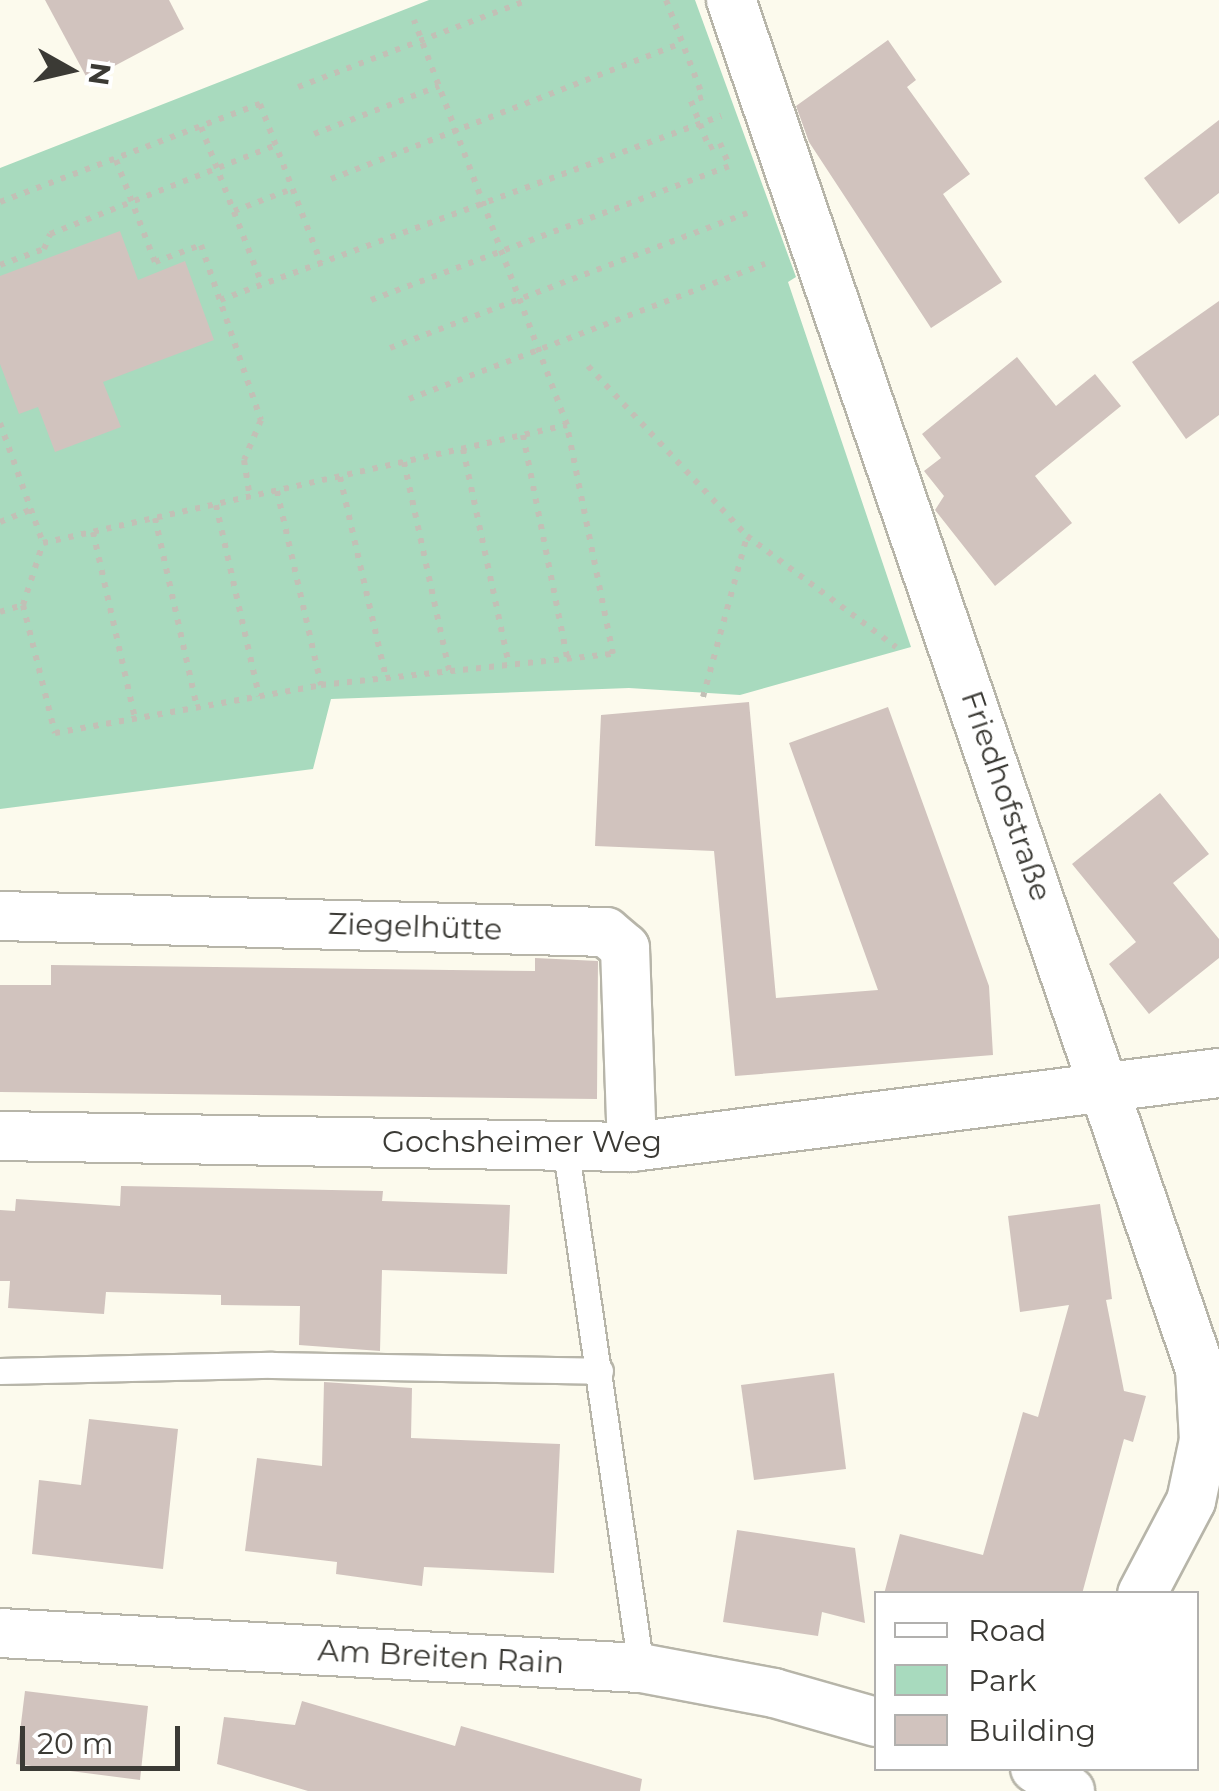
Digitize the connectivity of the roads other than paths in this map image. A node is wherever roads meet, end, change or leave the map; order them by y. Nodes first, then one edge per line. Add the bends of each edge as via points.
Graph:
1 (731, 0) edge
2 (0, 916) edge
3 (1219, 1073) edge
4 (1108, 1087) junction
5 (0, 1136) edge
6 (565, 1145) junction
7 (632, 1146) junction
8 (600, 1371) junction
9 (0, 1372) edge
10 (1144, 1591) edge
11 (0, 1633) edge
12 (641, 1668) junction
13 (874, 1721) edge

1 - 4 street, Friedhofstraße
2 - 7 street, Ziegelhütte via 606,932 625,948
3 - 4 street, Gochsheimer Weg
4 - 7 street, Gochsheimer Weg
4 - 10 street, Friedhofstraße via 1200,1369 1204,1440 1190,1501
5 - 6 street, Gochsheimer Weg
6 - 7 street, Gochsheimer Weg
6 - 8 lane
8 - 9 lane via 272,1365
8 - 12 lane
11 - 12 street, Am Breiten Rain
12 - 13 street, Am Breiten Rain via 774,1693

